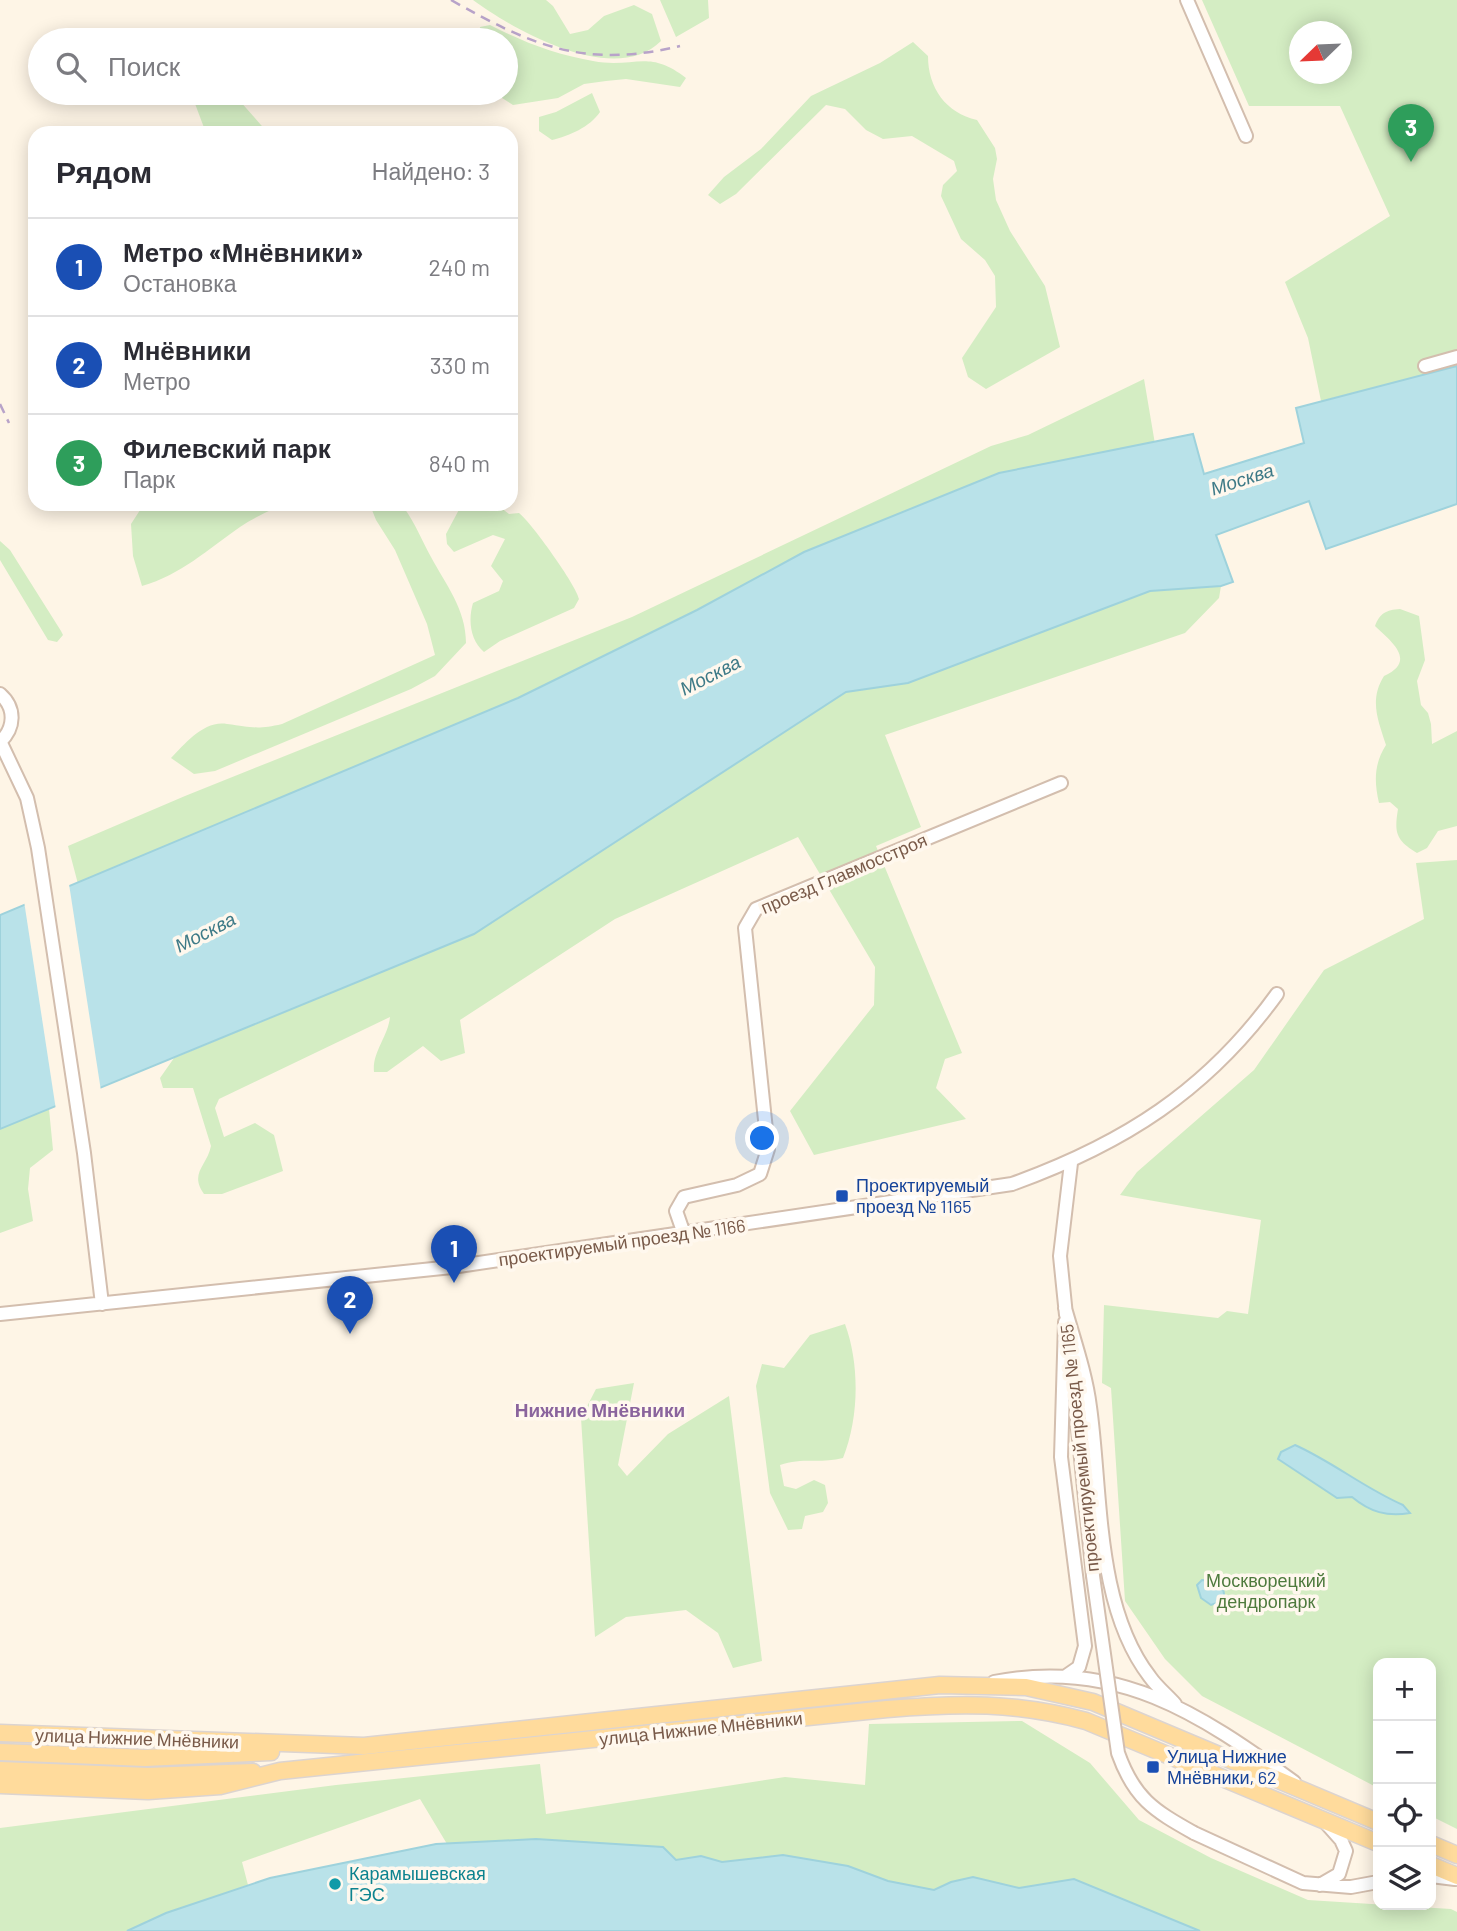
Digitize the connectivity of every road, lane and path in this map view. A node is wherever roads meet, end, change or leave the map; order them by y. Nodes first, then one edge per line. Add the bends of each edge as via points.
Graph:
1 (1187, 0) edge
2 (1246, 136) dead end
3 (1457, 357) edge
4 (1425, 366) dead end
5 (0, 694) edge
6 (0, 742) edge
7 (1061, 783) dead end
8 (1277, 994) dead end
9 (1071, 1163) junction
10 (684, 1234) junction
11 (102, 1304) junction
12 (1065, 1308) junction
13 (0, 1314) edge
14 (1066, 1676) junction
15 (983, 1684) junction
16 (1175, 1704) junction
17 (625, 1719) junction
18 (0, 1733) edge
19 (626, 1737) junction
20 (343, 1746) junction
21 (0, 1752) edge
22 (0, 1770) edge
23 (281, 1771) junction
24 (0, 1785) edge
25 (1309, 1793) junction
26 (1320, 1819) junction
27 (1373, 1820) edge
28 (1373, 1841) edge
29 (1436, 1846) edge
30 (1457, 1855) edge
31 (1436, 1868) edge
32 (1436, 1876) edge
33 (1457, 1878) edge
34 (1373, 1883) edge
35 (1317, 1886) junction

1 - 2 street
3 - 4 street
5 - 6 street via 12,716 9,732
6 - 11 street via 27,798 38,848
7 - 10 street, проезд Главмосстроя via 756,909 745,928 768,1149 760,1174 737,1185 684,1197 676,1211
8 - 9 street via 1249,1032 1155,1116
9 - 10 street, проектируемый проезд № 1166 via 1012,1184
9 - 12 street, проектируемый проезд № 1165 via 1060,1256
10 - 11 street, проектируемый проезд № 1166 via 412,1272
11 - 13 street, проектируемый проезд № 1166
12 - 14 street via 1061,1457 1085,1646 1079,1667
12 - 16 street via 1090,1404 1114,1600 1149,1676
12 - 35 street, проектируемый проезд № 1165, bridge via 1093,1576 1118,1753 1127,1778 1143,1801 1194,1833 1303,1884
14 - 15 street via 1032,1675
14 - 16 street via 1124,1686
15 - 17 main road, улица Нижние Мнёвники
15 - 25 main road, улица Нижние Мнёвники via 1026,1687 1093,1702
16 - 25 street
17 - 19 street
17 - 20 main road, улица Нижние Мнёвники
18 - 20 main road, улица Нижние Мнёвники
19 - 23 main road, улица Нижние Мнёвники
19 - 26 main road, улица Нижние Мнёвники via 927,1706 1014,1705 1086,1721
20 - 21 main road via 145,1758
22 - 23 main road via 148,1776
23 - 24 main road, улица Нижние Мнёвники via 247,1782 168,1790
25 - 27 main road, улица Нижние Мнёвники
26 - 28 main road, улица Нижние Мнёвники
26 - 35 street via 1333,1829 1346,1851 1339,1874
29 - 30 main road
31 - 33 main road
32 - 33 street
34 - 35 street, проектируемый проезд № 1165

